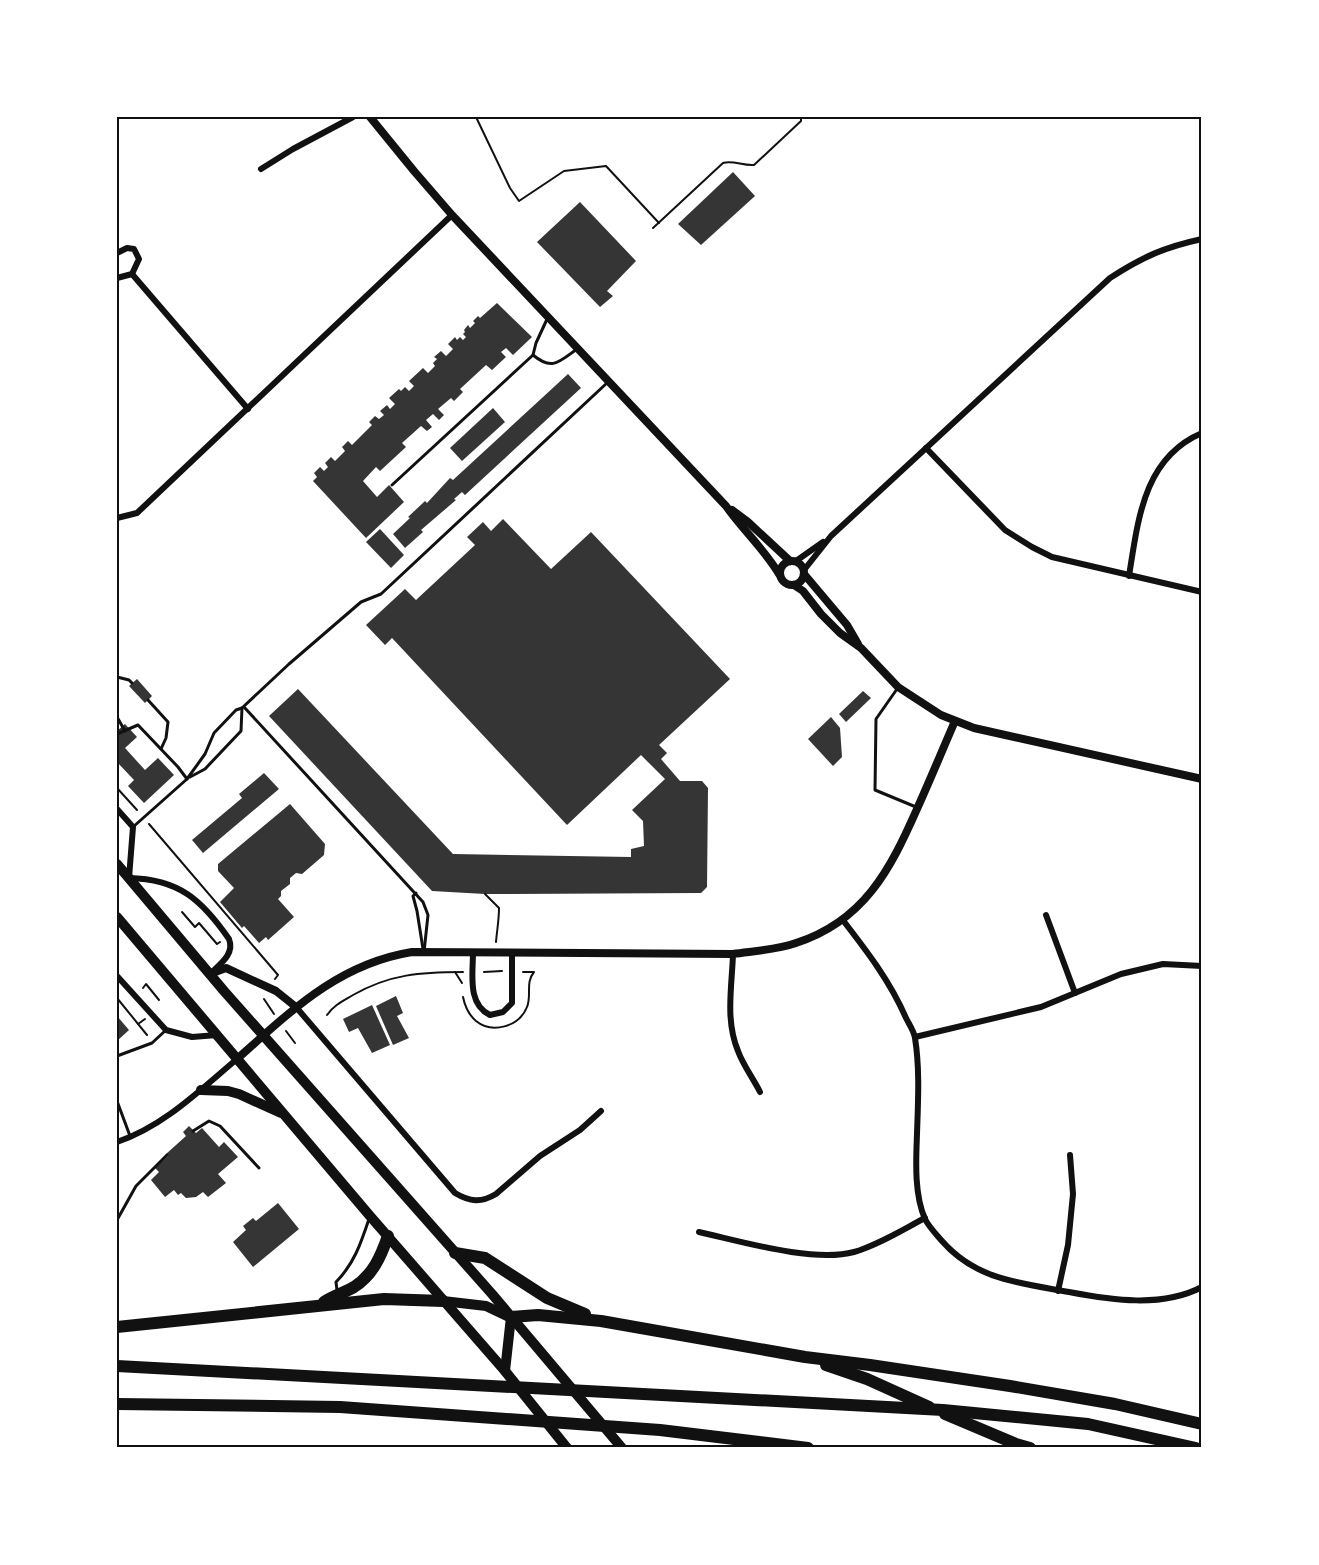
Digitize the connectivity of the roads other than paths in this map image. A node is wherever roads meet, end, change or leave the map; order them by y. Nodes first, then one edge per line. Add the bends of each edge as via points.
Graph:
1 (353, 117) edge
2 (370, 117) edge
3 (261, 169) dead end
4 (452, 215) junction
5 (1202, 240) edge
6 (117, 253) edge
7 (132, 274) junction
8 (117, 278) edge
9 (548, 316) junction
10 (578, 348) junction
11 (533, 355) junction
12 (609, 381) junction
13 (248, 409) junction
14 (1202, 433) edge
15 (926, 448) junction
16 (392, 484) dead end
17 (726, 506) junction
18 (117, 518) edge
19 (831, 536) junction
20 (793, 561) junction
21 (804, 572) junction
22 (779, 574) junction
23 (1129, 576) junction
24 (794, 585) junction
25 (1202, 592) edge
26 (861, 648) junction
27 (117, 677) edge
28 (132, 683) dead end
29 (898, 687) junction
30 (148, 700) dead end
31 (243, 708) junction
32 (117, 717) edge
33 (955, 721) junction
34 (124, 731) junction
35 (117, 734) edge
36 (161, 748) junction
37 (187, 779) junction
38 (1202, 779) edge
39 (918, 807) junction
40 (117, 809) edge
41 (133, 827) junction
42 (117, 864) edge
43 (129, 878) junction
44 (416, 892) junction
45 (1046, 915) dead end
46 (117, 917) edge
47 (842, 919) junction
48 (424, 952) junction
49 (473, 952) junction
50 (512, 953) junction
51 (733, 954) junction
52 (1202, 966) edge
53 (210, 974) junction
54 (117, 975) edge
55 (1075, 993) junction
56 (296, 1007) junction
57 (166, 1030) junction
58 (217, 1035) junction
59 (265, 1035) junction
60 (915, 1037) junction
61 (117, 1056) edge
62 (237, 1059) junction
63 (201, 1090) junction
64 (760, 1092) dead end
65 (117, 1101) edge
66 (601, 1111) dead end
67 (284, 1114) junction
68 (193, 1131) dead end
69 (131, 1137) junction
70 (117, 1142) edge
71 (167, 1155) dead end
72 (1070, 1155) dead end
73 (259, 1168) dead end
74 (370, 1216) junction
75 (925, 1218) junction
76 (117, 1220) edge
77 (699, 1232) dead end
78 (388, 1236) junction
79 (455, 1253) junction
80 (1202, 1287) edge
81 (1058, 1290) junction
82 (337, 1295) junction
83 (443, 1301) junction
84 (318, 1306) junction
85 (510, 1317) junction
86 (601, 1321) junction
87 (117, 1327) edge
88 (805, 1358) junction
89 (117, 1366) edge
90 (505, 1371) junction
91 (117, 1404) edge
92 (1202, 1424) edge
93 (567, 1448) edge
94 (622, 1448) edge
95 (808, 1448) edge
96 (1030, 1448) edge
97 (1196, 1448) edge

1 - 3 street
2 - 4 street
4 - 9 street
4 - 13 street
5 - 15 street via 1173,245 1110,278
6 - 7 street via 127,248 138,253 140,259
7 - 8 street
7 - 13 street
9 - 10 street
9 - 11 lane
10 - 11 lane via 551,365
10 - 12 street
11 - 16 lane
12 - 17 street
12 - 31 lane via 381,594 361,602
13 - 18 street via 137,513
14 - 23 street via 1181,445 1153,477 1140,508
15 - 19 street
15 - 23 street via 1005,530 1052,557
17 - 20 street
17 - 22 street
19 - 20 street
19 - 21 street
20 - 21 street
20 - 22 street via 783,564
21 - 24 street via 801,581
21 - 26 street
22 - 24 street via 782,581
23 - 25 street
24 - 26 street via 840,633
26 - 29 street
27 - 28 lane
29 - 33 street
29 - 39 lane via 876,719 875,790
30 - 36 lane via 168,722
31 - 37 lane via 236,710 214,733
31 - 37 lane via 241,730 205,769
31 - 44 lane
32 - 34 lane
33 - 38 street
33 - 39 street
34 - 35 lane
34 - 36 lane via 138,724
36 - 37 lane
37 - 41 lane
39 - 47 street via 883,878
40 - 41 street
41 - 43 street
42 - 43 main road
43 - 53 main road
43 - 53 street via 156,880 186,891 227,937 231,950
44 - 48 lane via 413,896
44 - 48 lane via 428,915
45 - 55 street
46 - 58 main road
47 - 51 street via 816,935 781,948
47 - 60 street via 897,996
48 - 49 street
48 - 56 street via 397,955 358,967
49 - 50 street
49 - 50 street via 476,1004 490,1015 503,1012 512,1003
50 - 51 street
51 - 64 street via 733,1039
52 - 55 street via 1163,964 1121,974
53 - 56 street via 226,968 282,995
53 - 59 main road
54 - 57 street
55 - 60 street via 1041,1007
56 - 59 street
56 - 66 street via 455,1192 472,1201 496,1194
57 - 58 street via 192,1037
57 - 61 lane via 153,1041
58 - 62 main road
59 - 62 street
59 - 79 main road
60 - 75 street via 916,1160
62 - 63 street
62 - 67 main road
63 - 67 main road via 239,1094
63 - 69 street
65 - 69 lane
67 - 74 main road
68 - 73 lane via 209,1121 220,1126
69 - 70 street
71 - 76 lane via 135,1186
72 - 81 street via 1073,1194
74 - 78 main road
74 - 82 lane via 356,1256 336,1282
75 - 77 street via 870,1246 831,1255
75 - 81 street via 954,1254 973,1268 995,1278
78 - 82 highway via 372,1271 354,1287
78 - 83 main road
79 - 85 main road
79 - 86 highway via 485,1258 547,1298
80 - 81 street via 1160,1300 1100,1298
82 - 84 highway
83 - 84 highway via 384,1299
83 - 85 main road via 486,1306
83 - 90 main road
84 - 87 highway
85 - 86 highway via 538,1315
85 - 90 main road
85 - 94 main road
86 - 88 highway
88 - 92 highway via 1010,1386
88 - 96 highway via 867,1379
89 - 97 highway via 943,1410 1088,1424
90 - 93 main road
91 - 95 highway via 340,1407 660,1430

